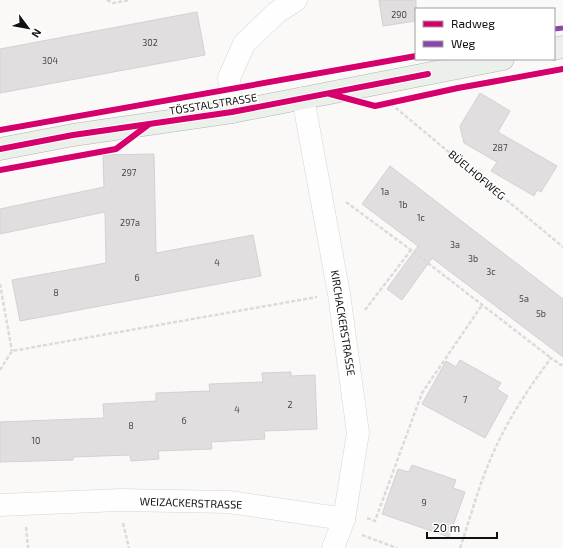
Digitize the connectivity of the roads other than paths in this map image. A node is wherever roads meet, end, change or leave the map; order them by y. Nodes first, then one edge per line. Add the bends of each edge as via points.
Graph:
1 (296, 0) edge
2 (498, 60) edge
3 (303, 98) junction
4 (232, 112) junction
5 (0, 149) edge
6 (0, 505) edge
7 (344, 519) junction
8 (333, 548) edge

1 - 4 street via 276,13 244,44 229,78
2 - 3 main road, TÖSSTALSTRASSE
3 - 4 main road, TÖSSTALSTRASSE
3 - 7 street, KIRCHACKERSTRASSE via 339,294 358,433
4 - 5 main road, TÖSSTALSTRASSE via 73,135
6 - 7 street, WEIZACKERSTRASSE via 120,500 229,502
7 - 8 street, KIRCHACKERSTRASSE

